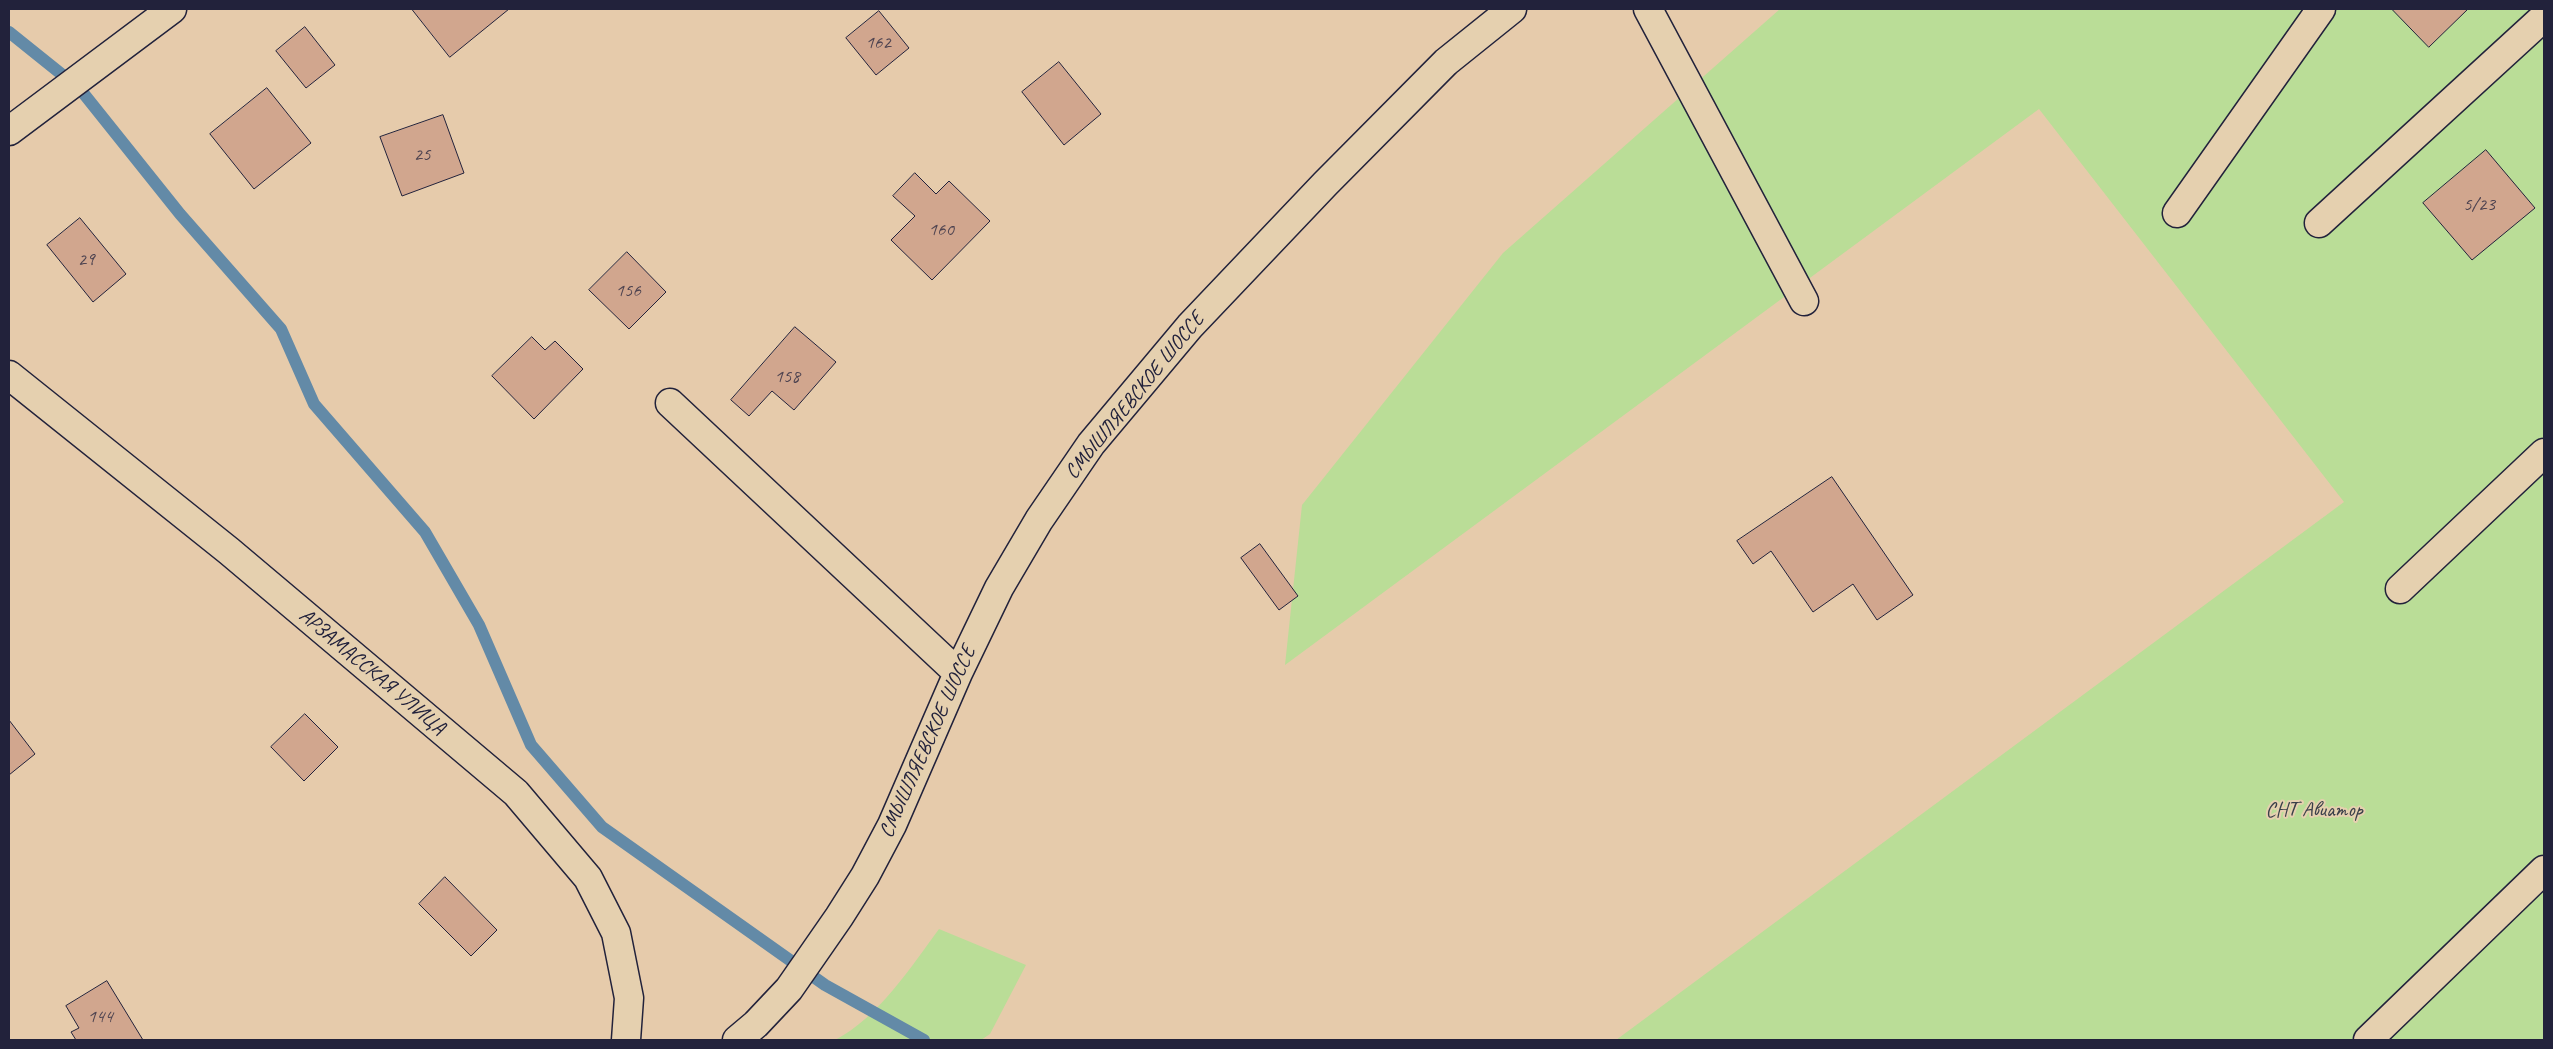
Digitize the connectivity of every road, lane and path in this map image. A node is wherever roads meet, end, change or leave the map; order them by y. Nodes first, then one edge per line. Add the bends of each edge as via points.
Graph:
1 (172, 9) edge
2 (1512, 9) edge
3 (1648, 9) edge
4 (2321, 9) edge
5 (2544, 17) edge
6 (9, 131) edge
7 (2176, 213) dead end
8 (2319, 223) dead end
9 (1804, 300) dead end
10 (9, 375) edge
11 (670, 403) dead end
12 (2544, 453) edge
13 (2400, 589) dead end
14 (958, 672) junction
15 (2544, 870) edge
16 (626, 1040) edge
17 (737, 1040) edge
18 (2368, 1040) edge

1 - 6 street
2 - 14 street, СМЫШЛЯЕВСКОЕ ШОССЕ via 1446,62 1325,184 1190,326 1097,436 1039,520 999,588
3 - 9 street
4 - 7 street
5 - 8 street
10 - 16 street, АРЗАМАССКАЯ УЛИЦА via 229,551 516,793 588,878 616,932 629,998
11 - 14 street
12 - 13 street
14 - 17 street, СМЫШЛЯЕВСКОЕ ШОССЕ via 892,826 839,917 789,989
15 - 18 street

